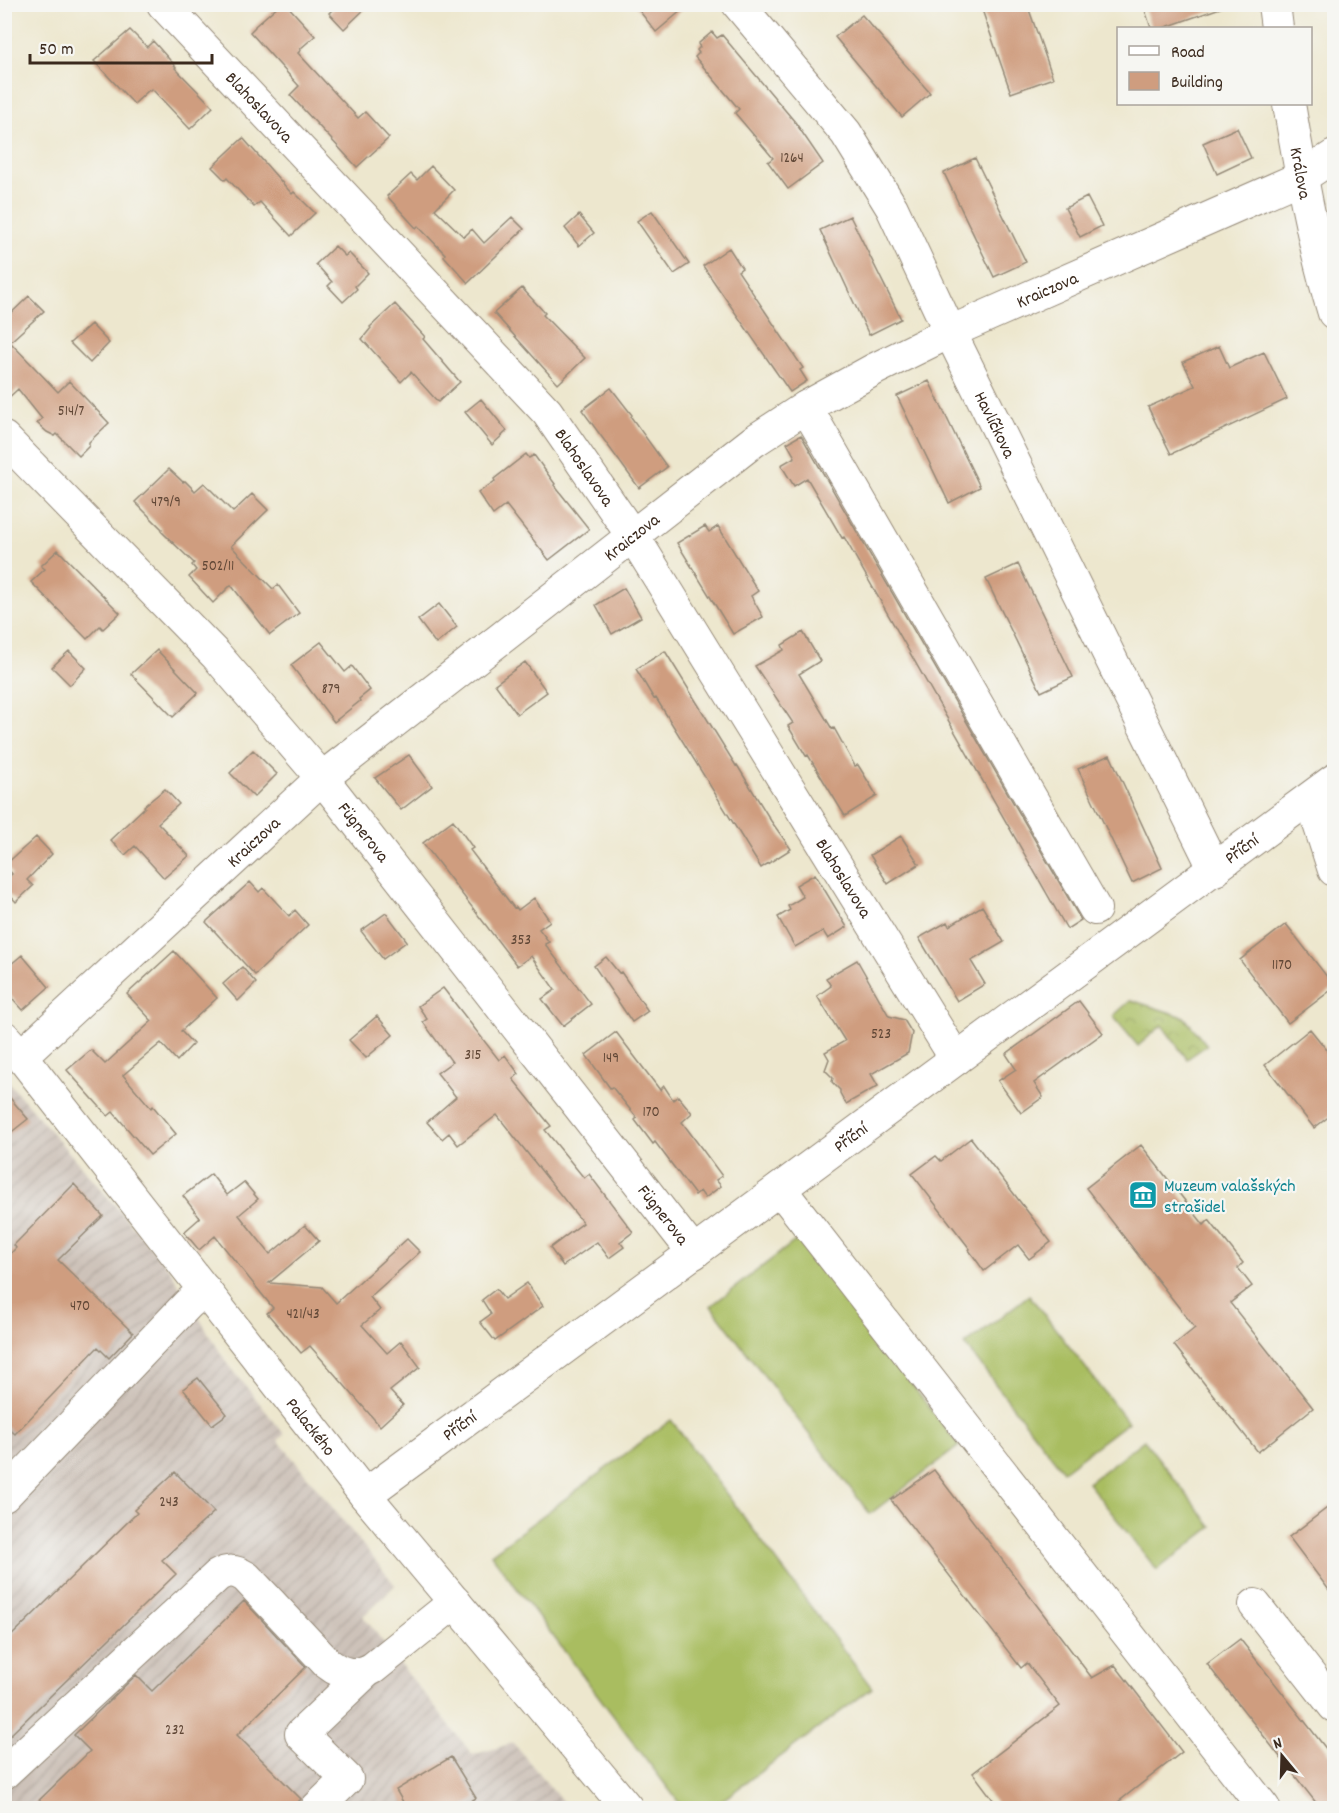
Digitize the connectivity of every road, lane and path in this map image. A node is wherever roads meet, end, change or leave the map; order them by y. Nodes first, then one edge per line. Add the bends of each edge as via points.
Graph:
1 (163, 4) edge
2 (738, 4) edge
3 (1274, 4) edge
4 (1277, 27) edge
5 (1289, 105) edge
6 (1335, 156) edge
7 (1302, 177) junction
8 (1335, 313) edge
9 (950, 332) junction
10 (806, 407) junction
11 (4, 438) edge
12 (633, 536) junction
13 (322, 778) junction
14 (1323, 790) edge
15 (1215, 870) junction
16 (1335, 870) edge
17 (1095, 909) dead end
18 (13, 1047) edge
19 (957, 1059) junction
20 (780, 1189) junction
21 (694, 1253) junction
22 (205, 1290) junction
23 (365, 1495) junction
24 (4, 1496) edge
25 (455, 1602) junction
26 (1255, 1605) dead end
27 (365, 1672) junction
28 (1335, 1706) edge
29 (4, 1773) edge
30 (317, 1809) edge
31 (627, 1809) edge
32 (1264, 1809) edge

1 - 12 street, Blahoslavova via 547,412
2 - 9 street, Havlíčkova via 846,133 892,208
3 - 4 street
5 - 7 street, Králova
6 - 7 street, Kraiczova
7 - 8 street, Králova
7 - 9 street, Kraiczova
9 - 10 street, Kraiczova
9 - 15 street, Havlíčkova
10 - 12 street, Kraiczova via 754,441
10 - 17 street
11 - 13 street, Fügnerova via 216,655
12 - 13 street, Kraiczova
12 - 19 street, Blahoslavova
13 - 18 street, Kraiczova
13 - 21 street, Fügnerova
14 - 15 street, Příční
14 - 16 street
15 - 19 street, Příční
18 - 22 street, Palackého via 145,1233
19 - 20 street, Příční
20 - 21 street, Příční
20 - 32 street
21 - 23 street, Příční
22 - 23 street, Palackého
22 - 24 street
23 - 25 street, Palackého
25 - 27 street
25 - 31 street, Palackého
26 - 28 street
27 - 29 street via 350,1675 336,1670 246,1577 231,1571 217,1576
27 - 30 street via 301,1734 347,1779

